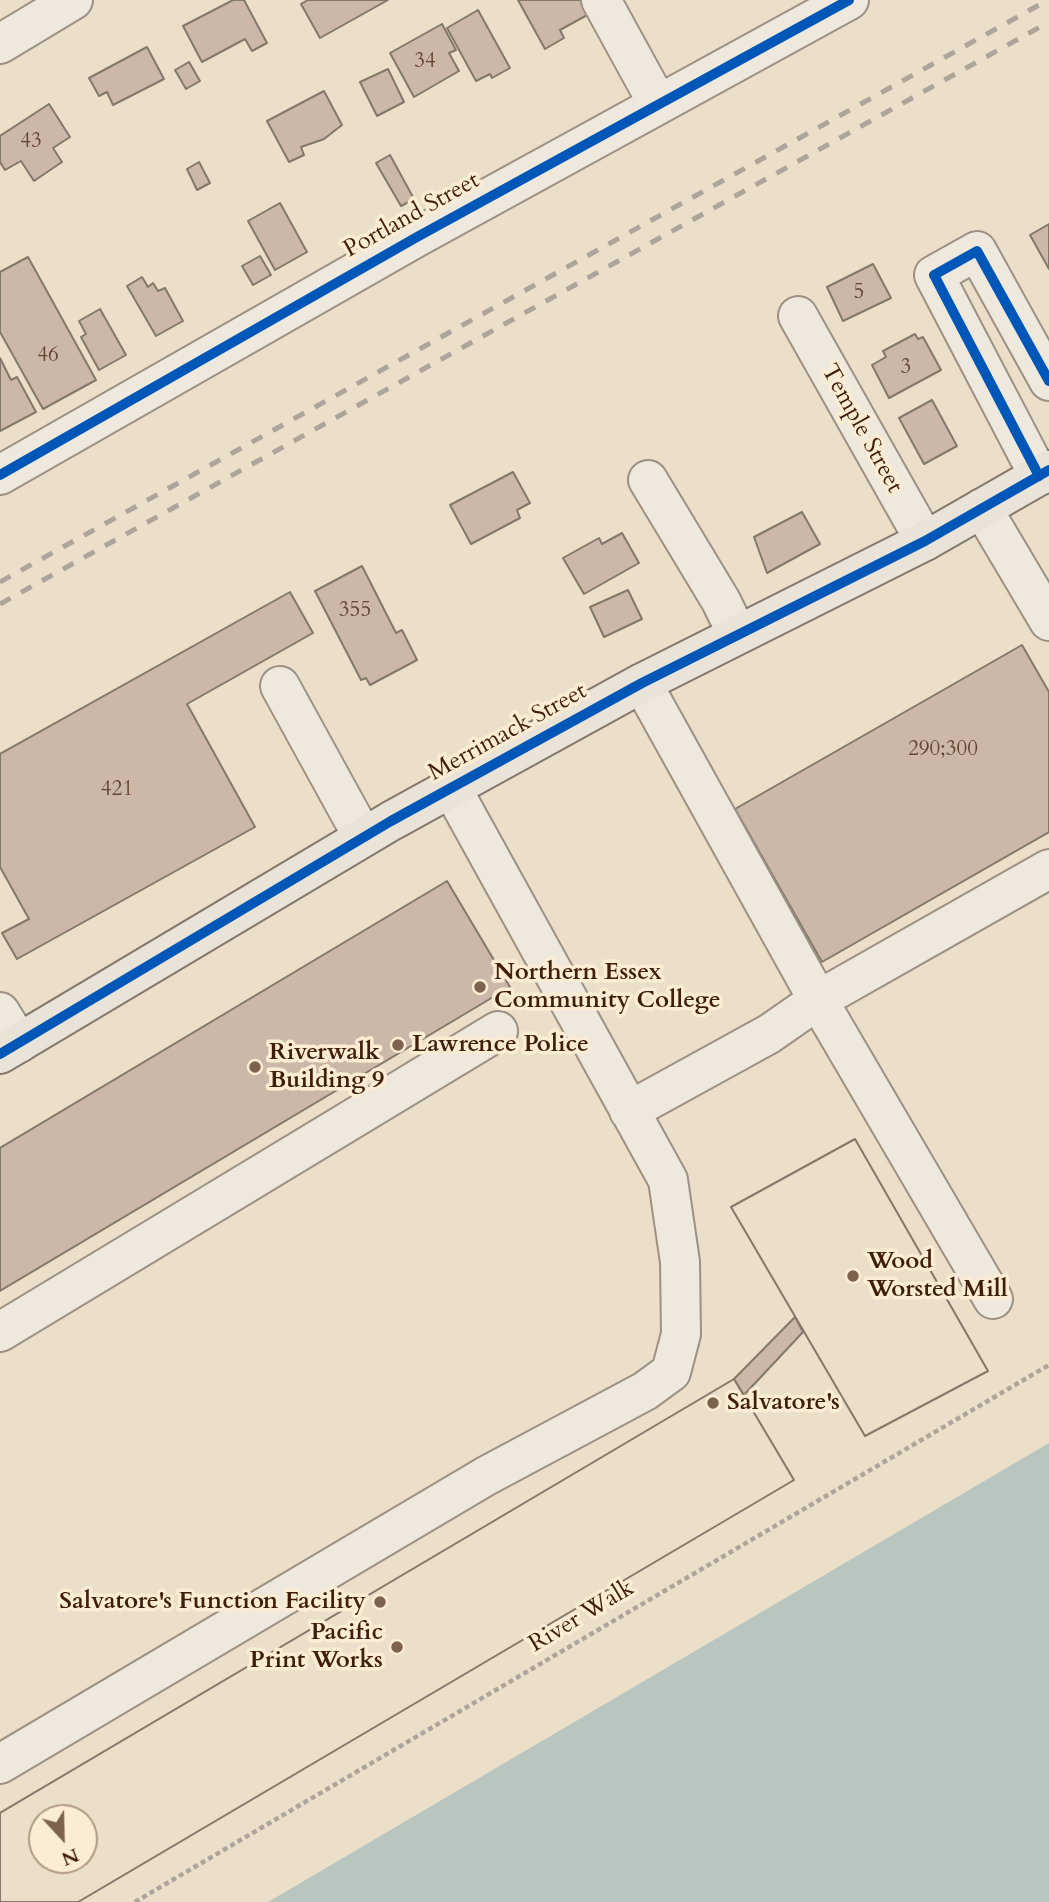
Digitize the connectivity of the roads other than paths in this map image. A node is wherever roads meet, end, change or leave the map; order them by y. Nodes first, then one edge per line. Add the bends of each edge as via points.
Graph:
1 (73, 0) edge
2 (601, 0) edge
3 (849, 0) edge
4 (0, 44) edge
5 (658, 104) junction
6 (798, 316) dead end
7 (1049, 381) edge
8 (1044, 473) edge
9 (0, 475) edge
10 (648, 480) dead end
11 (982, 508) junction
12 (925, 541) junction
13 (1049, 621) edge
14 (737, 634) junction
15 (642, 683) junction
16 (279, 686) dead end
17 (452, 789) junction
18 (363, 838) junction
19 (1049, 869) edge
20 (818, 1000) junction
21 (498, 1031) dead end
22 (6, 1037) edge
23 (629, 1111) junction
24 (993, 1299) dead end
25 (0, 1332) edge
26 (0, 1764) edge

1 - 4 street
2 - 5 street
3 - 5 street, Portland Street
5 - 9 street, Portland Street
6 - 12 street, Temple Street
7 - 8 street via 977,251 934,275
8 - 11 main road, Merrimack Street
10 - 14 street
11 - 12 main road, Merrimack Street
11 - 13 street
12 - 14 main road, Merrimack Street
14 - 15 main road, Merrimack Street
15 - 17 main road, Merrimack Street
15 - 20 street
16 - 18 street
17 - 18 main road, Merrimack Street
17 - 23 street
18 - 22 main road, Merrimack Street
19 - 20 street
20 - 23 street via 769,1034
20 - 24 street
21 - 25 street
23 - 26 street via 668,1180 680,1274 681,1334 671,1372 645,1391 486,1476

